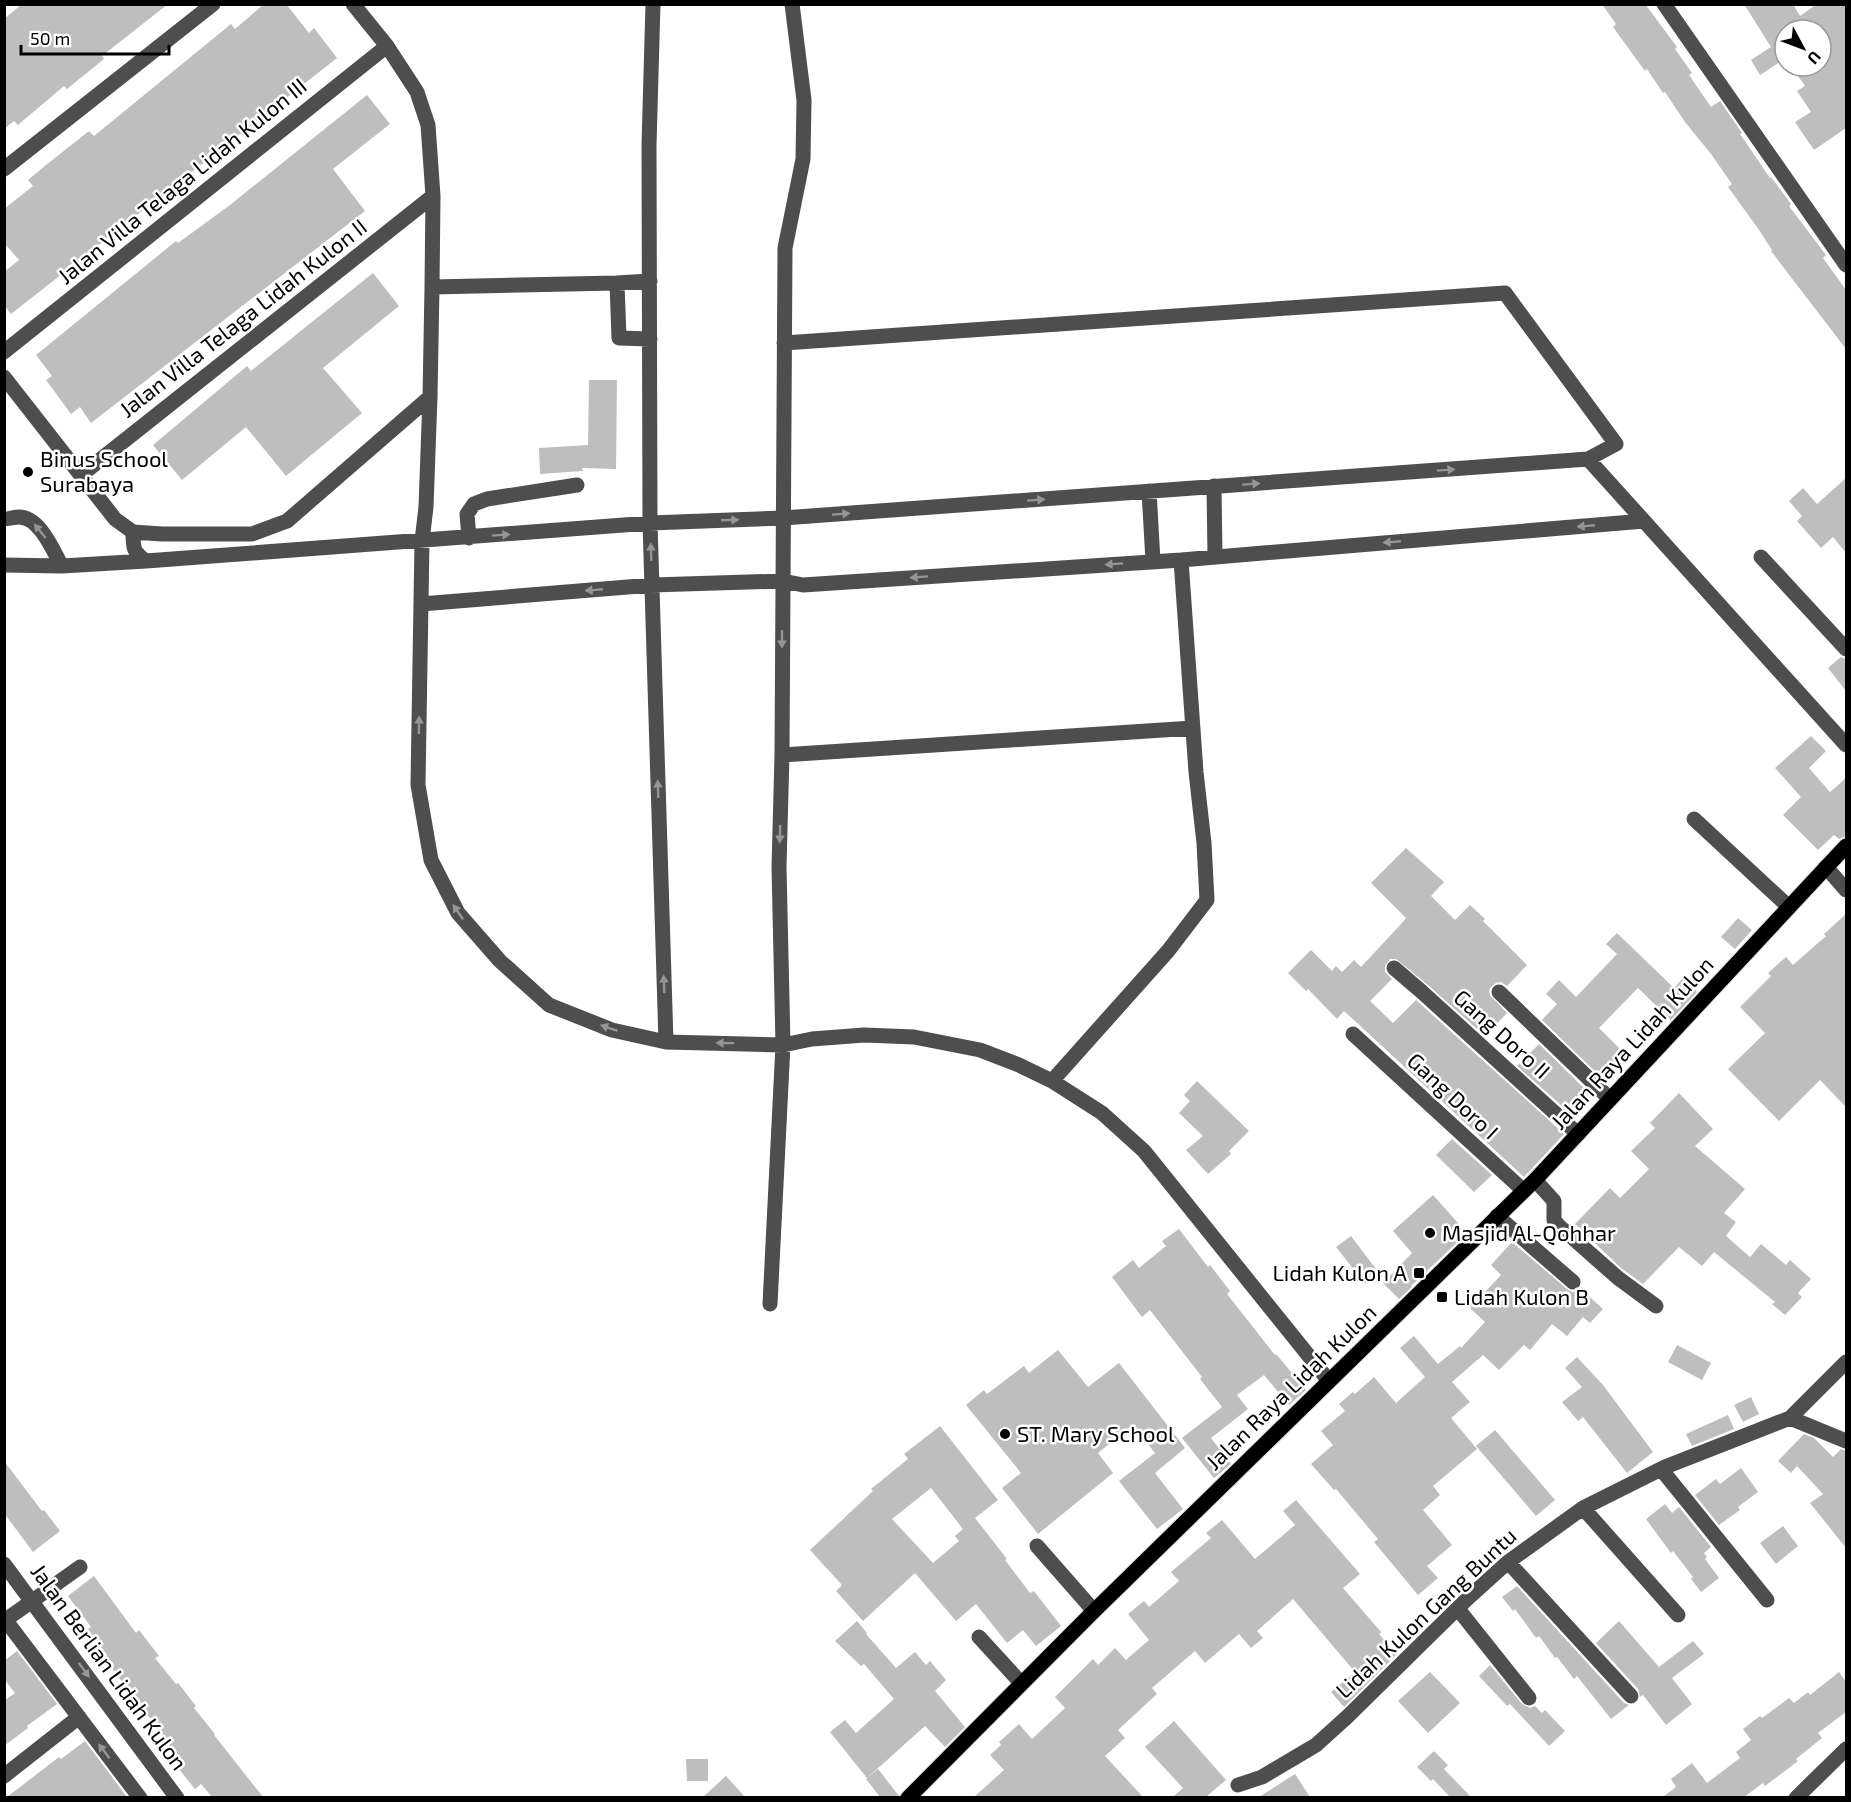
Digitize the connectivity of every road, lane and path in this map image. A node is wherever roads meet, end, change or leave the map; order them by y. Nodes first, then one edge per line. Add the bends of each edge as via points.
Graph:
1 (213, 4) edge
2 (353, 4) edge
3 (653, 4) edge
4 (792, 4) edge
5 (1664, 4) edge
6 (387, 46) junction
7 (4, 170) edge
8 (433, 196) junction
9 (1846, 266) edge
10 (650, 281) junction
11 (617, 283) junction
12 (432, 287) junction
13 (650, 339) junction
14 (784, 343) junction
15 (4, 352) edge
16 (4, 377) edge
17 (430, 397) junction
18 (1588, 459) junction
19 (81, 475) junction
20 (577, 485) dead end
21 (1214, 486) junction
22 (1149, 491) junction
23 (783, 518) junction
24 (4, 519) edge
25 (1644, 521) junction
26 (651, 523) junction
27 (133, 532) junction
28 (469, 538) junction
29 (422, 541) junction
30 (1761, 556) dead end
31 (1215, 557) junction
32 (1181, 560) junction
33 (146, 561) junction
34 (1153, 561) junction
35 (4, 566) edge
36 (62, 566) junction
37 (783, 581) junction
38 (652, 585) junction
39 (421, 604) junction
40 (1846, 649) edge
41 (1192, 728) junction
42 (1846, 745) edge
43 (782, 755) junction
44 (1694, 819) dead end
45 (1846, 846) edge
46 (1826, 867) junction
47 (1846, 890) edge
48 (1789, 907) junction
49 (1394, 968) dead end
50 (1499, 992) dead end
51 (1353, 1034) dead end
52 (666, 1042) junction
53 (783, 1045) junction
54 (1052, 1081) junction
55 (1610, 1099) junction
56 (1578, 1134) junction
57 (1535, 1180) junction
58 (1524, 1191) junction
59 (1497, 1216) junction
60 (1573, 1282) dead end
61 (770, 1304) dead end
62 (1656, 1306) dead end
63 (1846, 1362) edge
64 (1329, 1382) junction
65 (1790, 1418) junction
66 (1846, 1441) edge
67 (1661, 1469) junction
68 (1583, 1508) junction
69 (1037, 1546) dead end
70 (1509, 1562) junction
71 (4, 1564) edge
72 (80, 1567) dead end
73 (32, 1600) junction
74 (1767, 1600) dead end
75 (1458, 1608) junction
76 (1094, 1611) junction
77 (1678, 1615) dead end
78 (5, 1620) edge
79 (980, 1637) dead end
80 (1021, 1683) junction
81 (1632, 1696) dead end
82 (1529, 1698) dead end
83 (79, 1717) junction
84 (1846, 1749) edge
85 (4, 1776) edge
86 (1238, 1785) dead end
87 (140, 1797) edge
88 (177, 1797) edge
89 (908, 1797) edge
90 (1796, 1797) edge

1 - 7 street
2 - 6 street
3 - 10 street
4 - 14 street via 804,100 803,147 784,248
5 - 9 street
6 - 8 street via 417,92 428,125
6 - 15 street, Jalan Villa Telaga Lidah Kulon III
8 - 12 street
8 - 19 street, Jalan Villa Telaga Lidah Kulon II
10 - 11 street
10 - 13 street
11 - 12 street
11 - 13 street via 619,338
12 - 17 street
13 - 26 street
14 - 18 street via 1504,293 1616,444
14 - 23 street
16 - 19 street
17 - 27 street via 287,521 252,534
17 - 29 street
21 -> 18 street
18 - 25 street
19 - 27 street via 115,519
20 - 28 street via 474,504 467,514
21 - 22 street
21 - 31 street
23 -> 22 street
22 - 34 street
26 -> 23 street
23 - 37 street
36 -> 24 street via 36,524 19,517
25 -> 31 street
25 - 42 street
28 -> 26 street
38 -> 26 street
27 - 33 street via 136,554
28 - 29 street
29 - 33 street
29 - 39 street
30 - 40 street
31 - 32 street
32 - 34 street
32 - 41 street
33 - 36 street
34 -> 37 street via 803,585
35 - 36 street
37 - 38 street
37 -> 43 street
38 -> 39 street
52 -> 38 street
52 -> 39 street via 612,1030 549,1005 500,961 458,914 431,860 418,785
41 - 43 street
41 - 54 street via 1207,900 1168,951
43 -> 53 street via 779,867
44 - 48 street
45 - 46 main road, Jalan Raya Lidah Kulon
46 - 47 street
46 - 48 main road, Jalan Raya Lidah Kulon
48 - 55 main road, Jalan Raya Lidah Kulon
49 - 56 street, Gang Doro II
50 - 55 street
51 - 58 street, Gang Doro I
53 -> 52 street
53 - 54 street via 864,1035 914,1037 980,1050
53 - 61 street
54 - 64 street via 1102,1113 1144,1151
55 - 56 main road, Jalan Raya Lidah Kulon
56 - 57 main road, Jalan Raya Lidah Kulon
57 - 58 main road, Jalan Raya Lidah Kulon
57 - 62 street via 1554,1201 1554,1220 1558,1225
58 - 59 main road, Jalan Raya Lidah Kulon
59 - 60 street
59 - 64 main road, Jalan Raya Lidah Kulon
63 - 65 street
64 - 76 main road, Jalan Raya Lidah Kulon
65 - 66 street
65 - 67 street, Lidah Kulon Gang Buntu
67 - 68 street, Lidah Kulon Gang Buntu
67 - 74 street
68 - 70 street, Lidah Kulon Gang Buntu
68 - 77 street
69 - 76 street
70 - 75 street, Lidah Kulon Gang Buntu
70 - 81 street
71 - 73 street, Jalan Berlian Lidah Kulon
72 - 73 street
73 - 78 street
73 -> 88 street, Jalan Berlian Lidah Kulon
75 - 82 street
75 - 86 street, Lidah Kulon Gang Buntu via 1317,1745 1262,1777
76 - 80 main road, Jalan Raya Lidah Kulon
78 - 83 street
79 - 80 street
80 - 89 main road, Jalan Raya Lidah Kulon
83 - 85 street
87 -> 83 street
84 - 90 street

